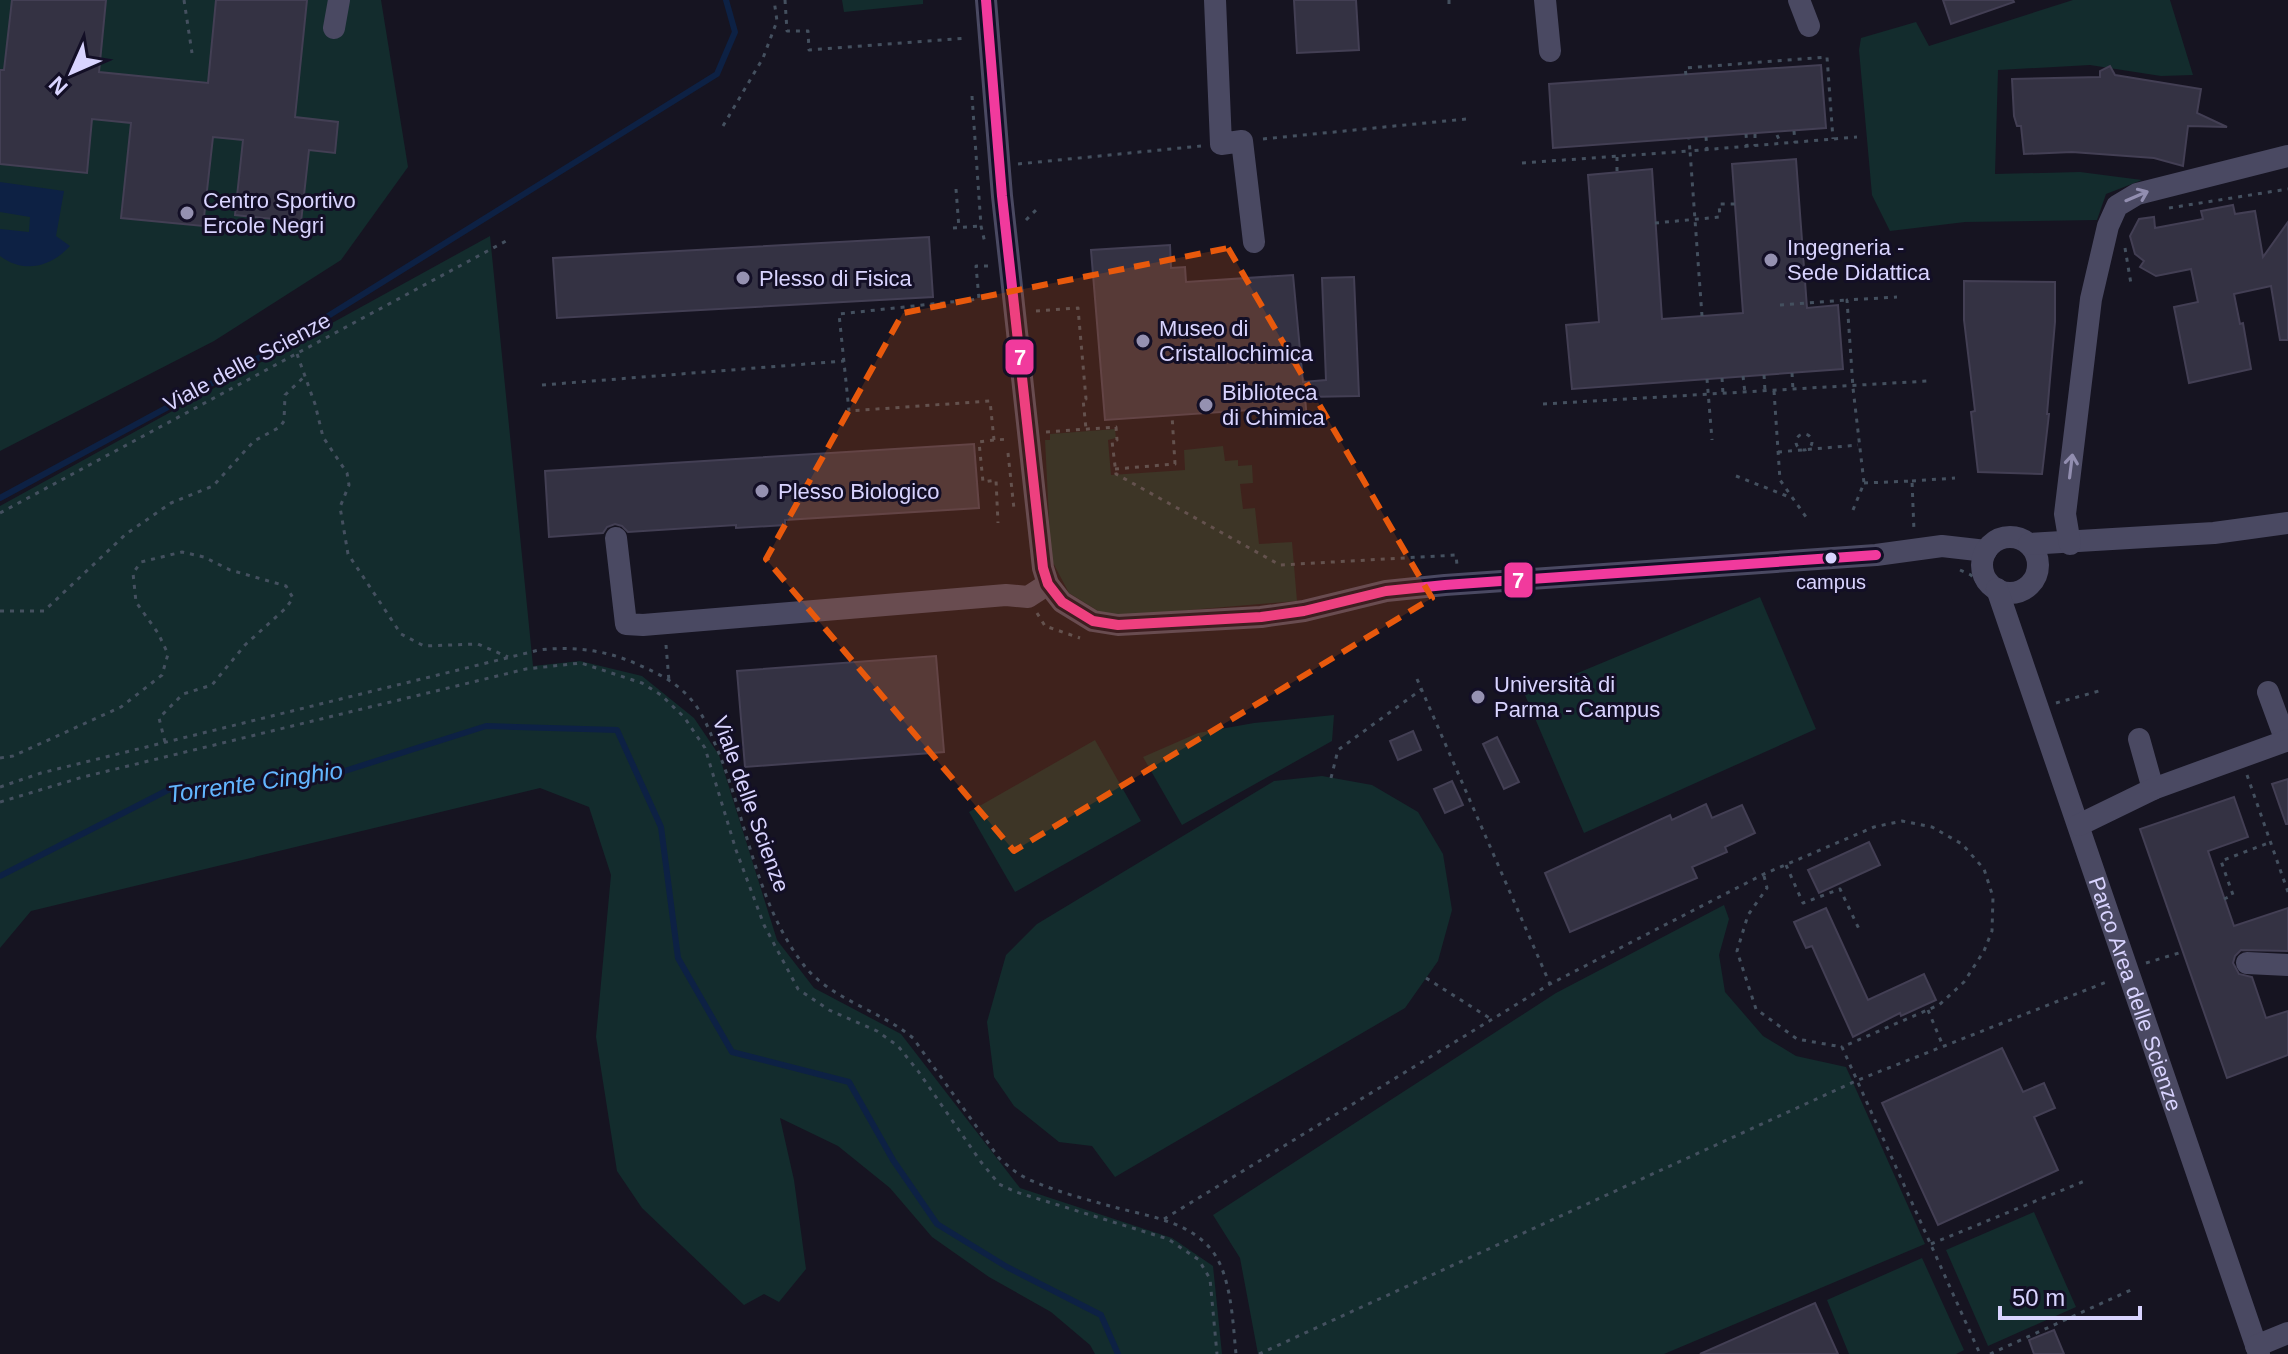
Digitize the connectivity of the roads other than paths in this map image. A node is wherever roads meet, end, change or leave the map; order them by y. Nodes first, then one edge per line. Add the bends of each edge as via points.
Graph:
1 (339, 0) edge
2 (986, 0) edge
3 (1215, 0) edge
4 (1545, 0) edge
5 (1799, 0) edge
6 (1809, 26) dead end
7 (334, 28) dead end
8 (1550, 51) dead end
9 (2288, 156) edge
10 (1254, 242) dead end
11 (2288, 523) edge
12 (616, 538) dead end
13 (2029, 544) junction
14 (2070, 544) junction
15 (1916, 551) junction
16 (1986, 551) junction
17 (2037, 569) junction
18 (1048, 584) junction
19 (1989, 586) junction
20 (2023, 590) junction
21 (2011, 636) junction
22 (2268, 692) dead end
23 (2139, 739) dead end
24 (2287, 741) edge
25 (2153, 789) junction
26 (2079, 825) junction
27 (2247, 963) dead end
28 (2288, 965) edge
29 (2288, 1333) edge
30 (2258, 1350) edge

1 - 7 street
2 - 18 street via 999,166
3 - 10 street via 1232,142
4 - 8 street
5 - 6 street
14 -> 9 street via 2065,514 2091,299 2117,206 2137,194
11 - 14 street
12 - 18 street via 626,624 1028,597
13 - 14 street
13 - 16 street via 2006,538
13 - 17 street
14 - 17 street
15 - 16 street via 1942,546
15 - 18 street via 1445,585 1386,591 1261,617 1118,625 1078,613
15 - 19 street via 1952,556
16 - 19 street
17 - 20 street
19 - 20 street via 2014,593
19 - 21 street, Parco Area delle Scienze
20 - 21 street
21 - 26 street, Parco Area delle Scienze
22 - 24 street
23 - 25 street
24 - 25 street
25 - 26 street
26 - 30 street, Parco Area delle Scienze via 2122,973
27 - 28 street
29 - 30 street

